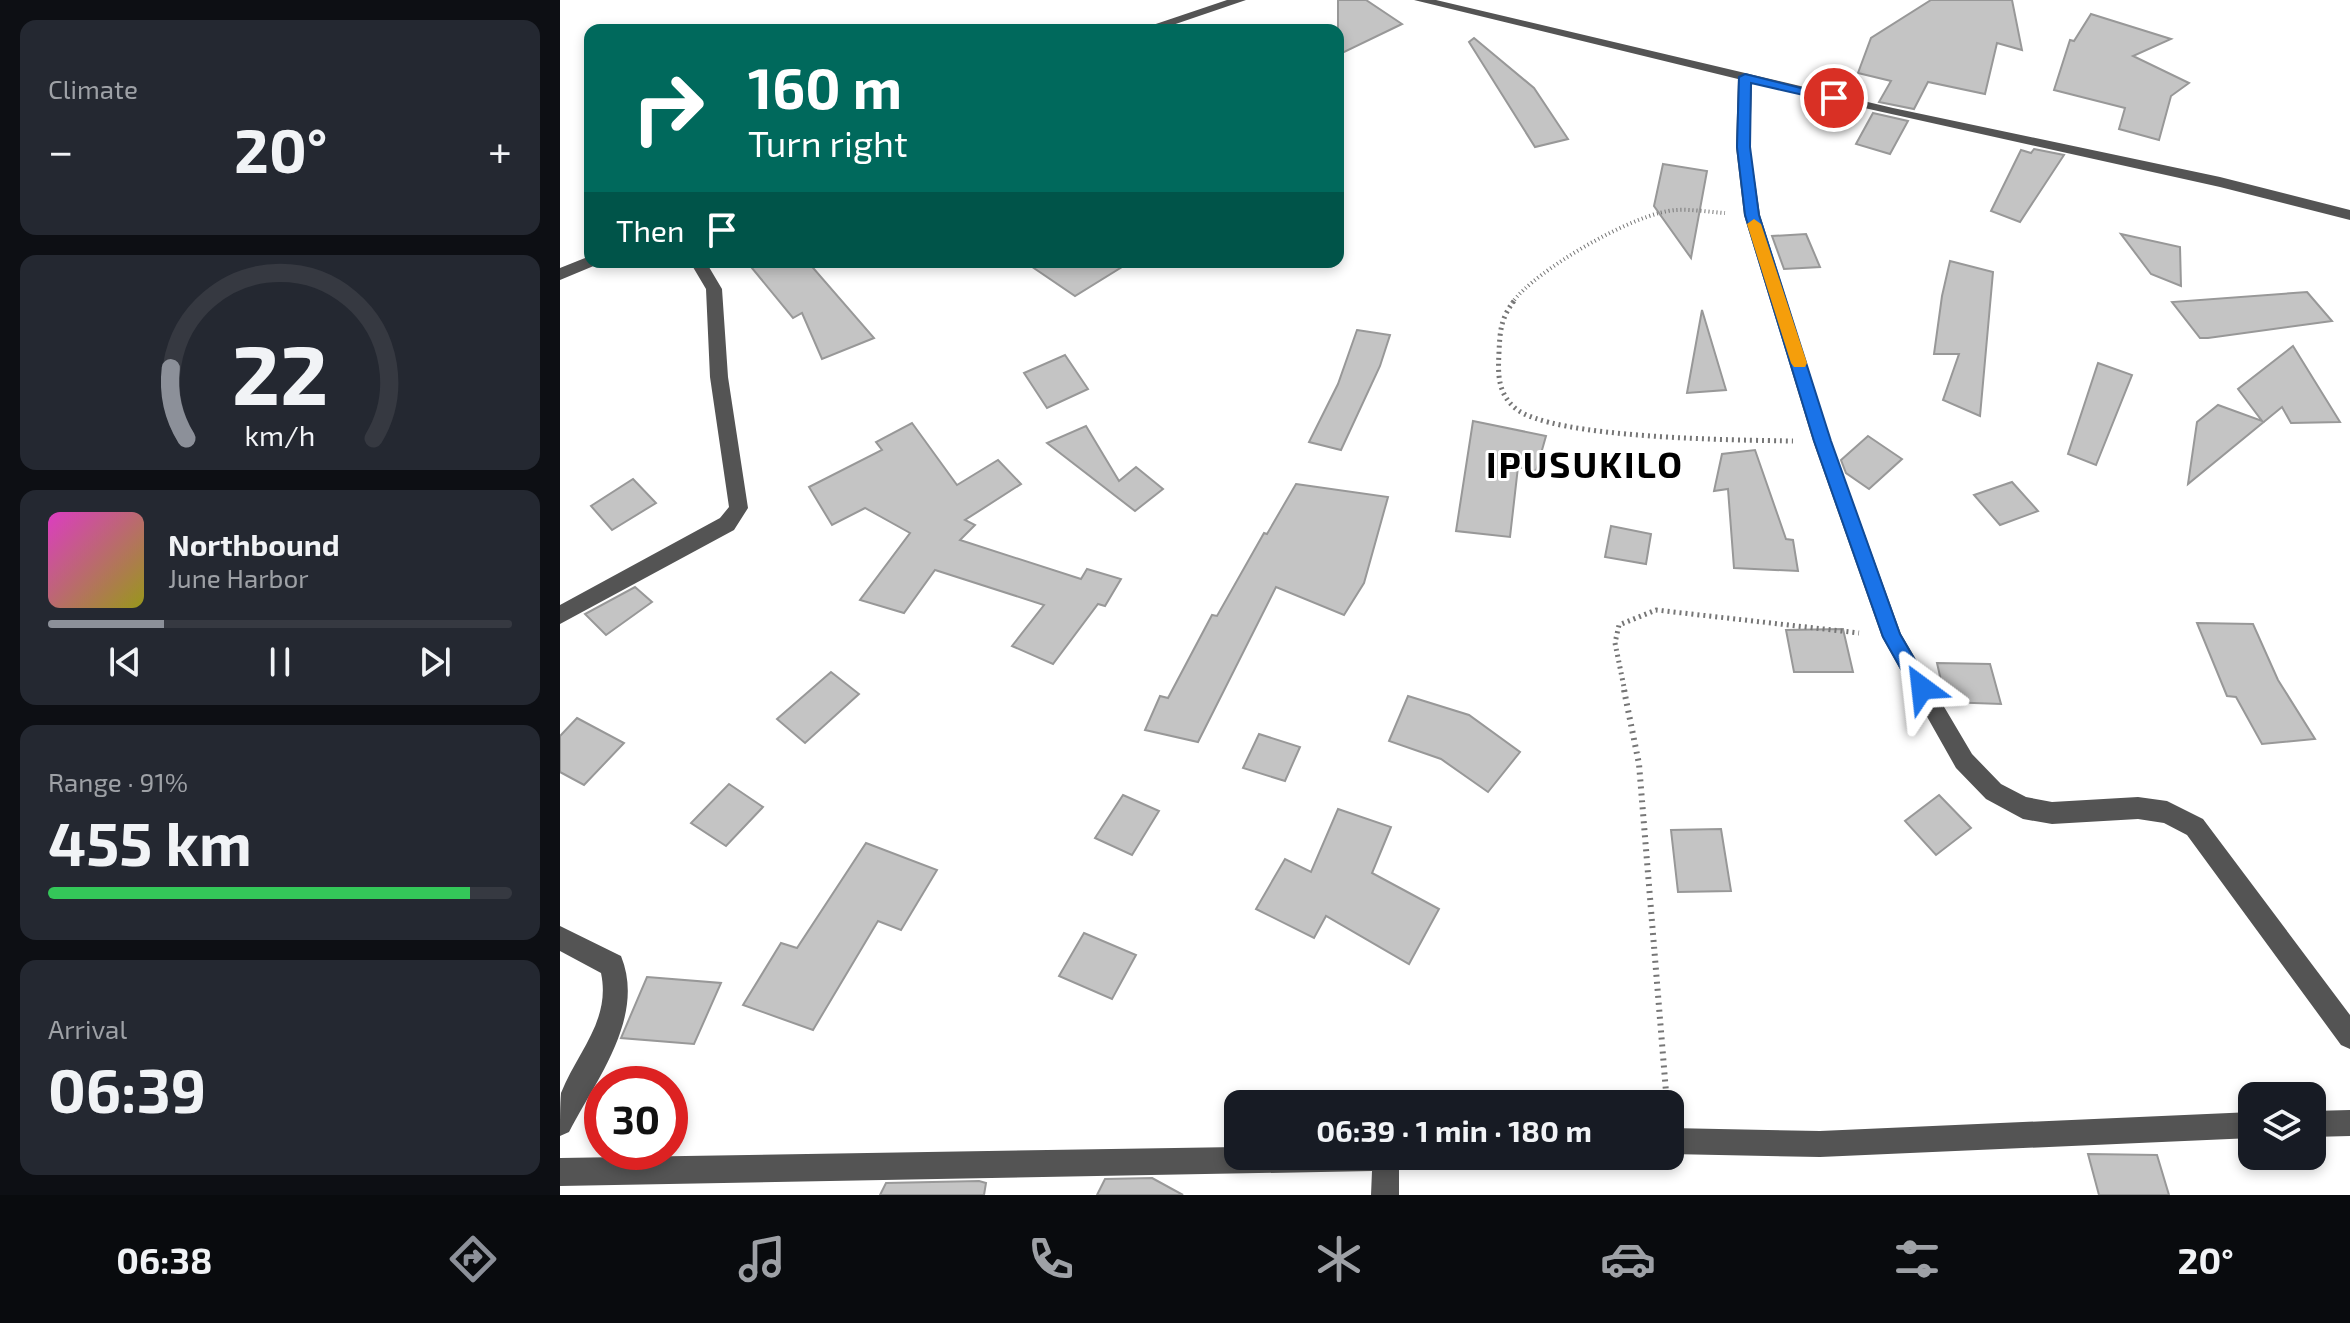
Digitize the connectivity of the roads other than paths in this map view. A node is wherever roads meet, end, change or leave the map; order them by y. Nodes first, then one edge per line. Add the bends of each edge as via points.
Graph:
1 (1240, 0) edge
2 (1420, 0) edge
3 (1164, 24) edge
4 (1745, 77) junction
5 (2350, 215) edge
6 (584, 264) edge
7 (702, 268) edge
8 (560, 274) edge
9 (560, 615) edge
10 (560, 938) edge
11 (2350, 1036) edge
12 (560, 1123) edge
13 (2350, 1123) edge
14 (2326, 1124) edge
15 (2238, 1126) edge
16 (1684, 1141) edge
17 (1224, 1162) edge
18 (1386, 1170) edge
19 (560, 1172) edge
20 (1385, 1195) edge

1 - 3 street
2 - 4 street
4 - 5 street
4 - 11 street via 1743,147 1752,215 1822,441 1892,637 1964,761 1999,797 2021,808 2051,815 2156,807 2184,818
6 - 8 street
7 - 9 street via 714,289 719,377 739,508 727,524
10 - 12 street via 612,965 617,988 613,1021
13 - 14 street
15 - 16 street via 1820,1144
17 - 19 street
18 - 20 street

